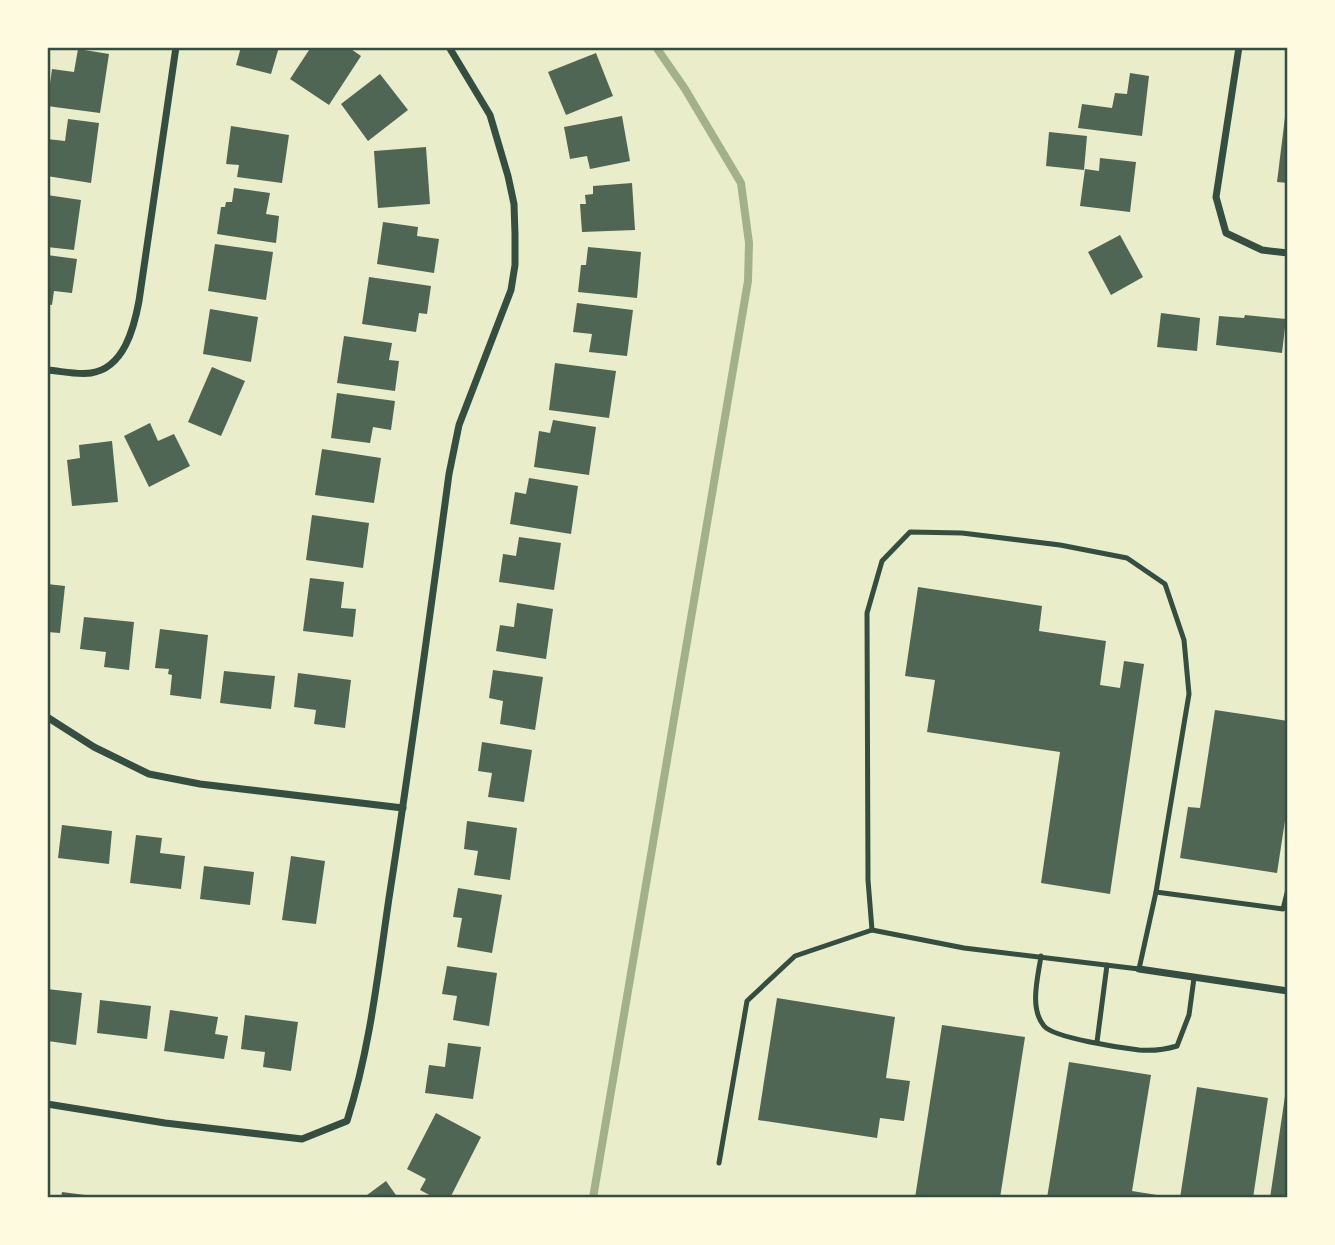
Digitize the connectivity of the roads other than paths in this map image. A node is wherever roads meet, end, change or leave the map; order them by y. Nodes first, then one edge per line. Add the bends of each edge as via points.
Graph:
1 (176, 47) edge
2 (449, 47) edge
3 (1239, 47) edge
4 (1288, 253) edge
5 (47, 370) edge
6 (47, 717) edge
7 (403, 808) junction
8 (1288, 889) edge
9 (1156, 892) junction
10 (873, 930) junction
11 (1041, 956) junction
12 (1107, 965) junction
13 (1139, 969) junction
14 (1194, 978) junction
15 (1288, 991) edge
16 (1097, 1042) junction
17 (47, 1104) edge
18 (719, 1163) dead end

1 - 5 street via 139,301 129,340 103,369 90,373
2 - 7 street via 490,115 514,204 515,265 511,290 459,425
3 - 4 street via 1216,197 1226,233 1262,250
6 - 7 street via 149,774
7 - 17 street via 359,1084 347,1121 302,1139
8 - 9 lane via 1283,909
9 - 10 lane via 1189,694 1184,640 1164,584 1127,558 962,533 910,532 882,561 867,613 868,880
9 - 13 lane
10 - 11 lane via 964,948
10 - 18 lane via 795,956 747,1001
11 - 12 lane
11 - 16 lane via 1036,988 1044,1027
12 - 13 lane
12 - 16 lane
13 - 14 street
14 - 15 street
14 - 16 lane via 1189,1015 1177,1046 1140,1050

